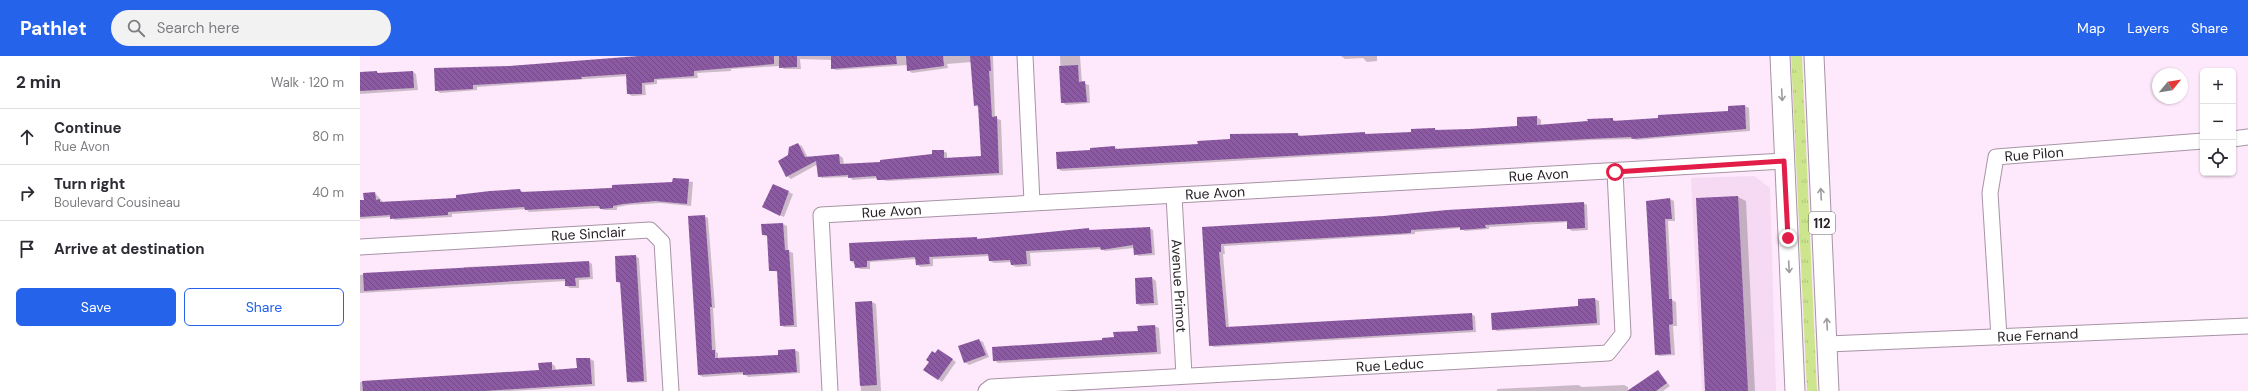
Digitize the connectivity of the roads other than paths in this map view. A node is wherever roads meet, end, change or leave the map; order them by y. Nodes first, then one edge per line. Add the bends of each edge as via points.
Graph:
1 (1025, 56) edge
2 (1780, 56) edge
3 (1814, 56) edge
4 (2248, 138) edge
5 (2236, 139) edge
6 (2200, 141) edge
7 (1784, 161) junction
8 (1615, 172) junction
9 (1174, 196) junction
10 (1032, 202) junction
11 (360, 247) edge
12 (2248, 326) edge
13 (1999, 337) junction
14 (1828, 344) junction
15 (1184, 375) junction
16 (671, 391) edge
17 (830, 391) edge
18 (986, 391) edge
19 (1794, 391) edge
20 (1829, 391) edge

1 - 10 street
2 -> 7 main road
14 -> 3 main road, 112
4 - 5 street
6 - 13 street, Rue Pilon via 1996,157 1990,193
7 - 8 street, Rue Avon
7 -> 19 main road
8 - 9 street, Rue Avon
8 - 15 street, Rue Leduc via 1623,334 1608,353
9 - 10 street, Rue Avon
9 - 15 street, Avenue Primot
10 - 17 street, Rue Avon via 821,216
11 - 16 street, Rue Sinclair via 650,230 662,242
12 - 13 street, Rue Fernand
13 - 14 street, Rue Fernand
14 - 20 main road, 112
15 - 18 street, Rue Leduc via 991,387

